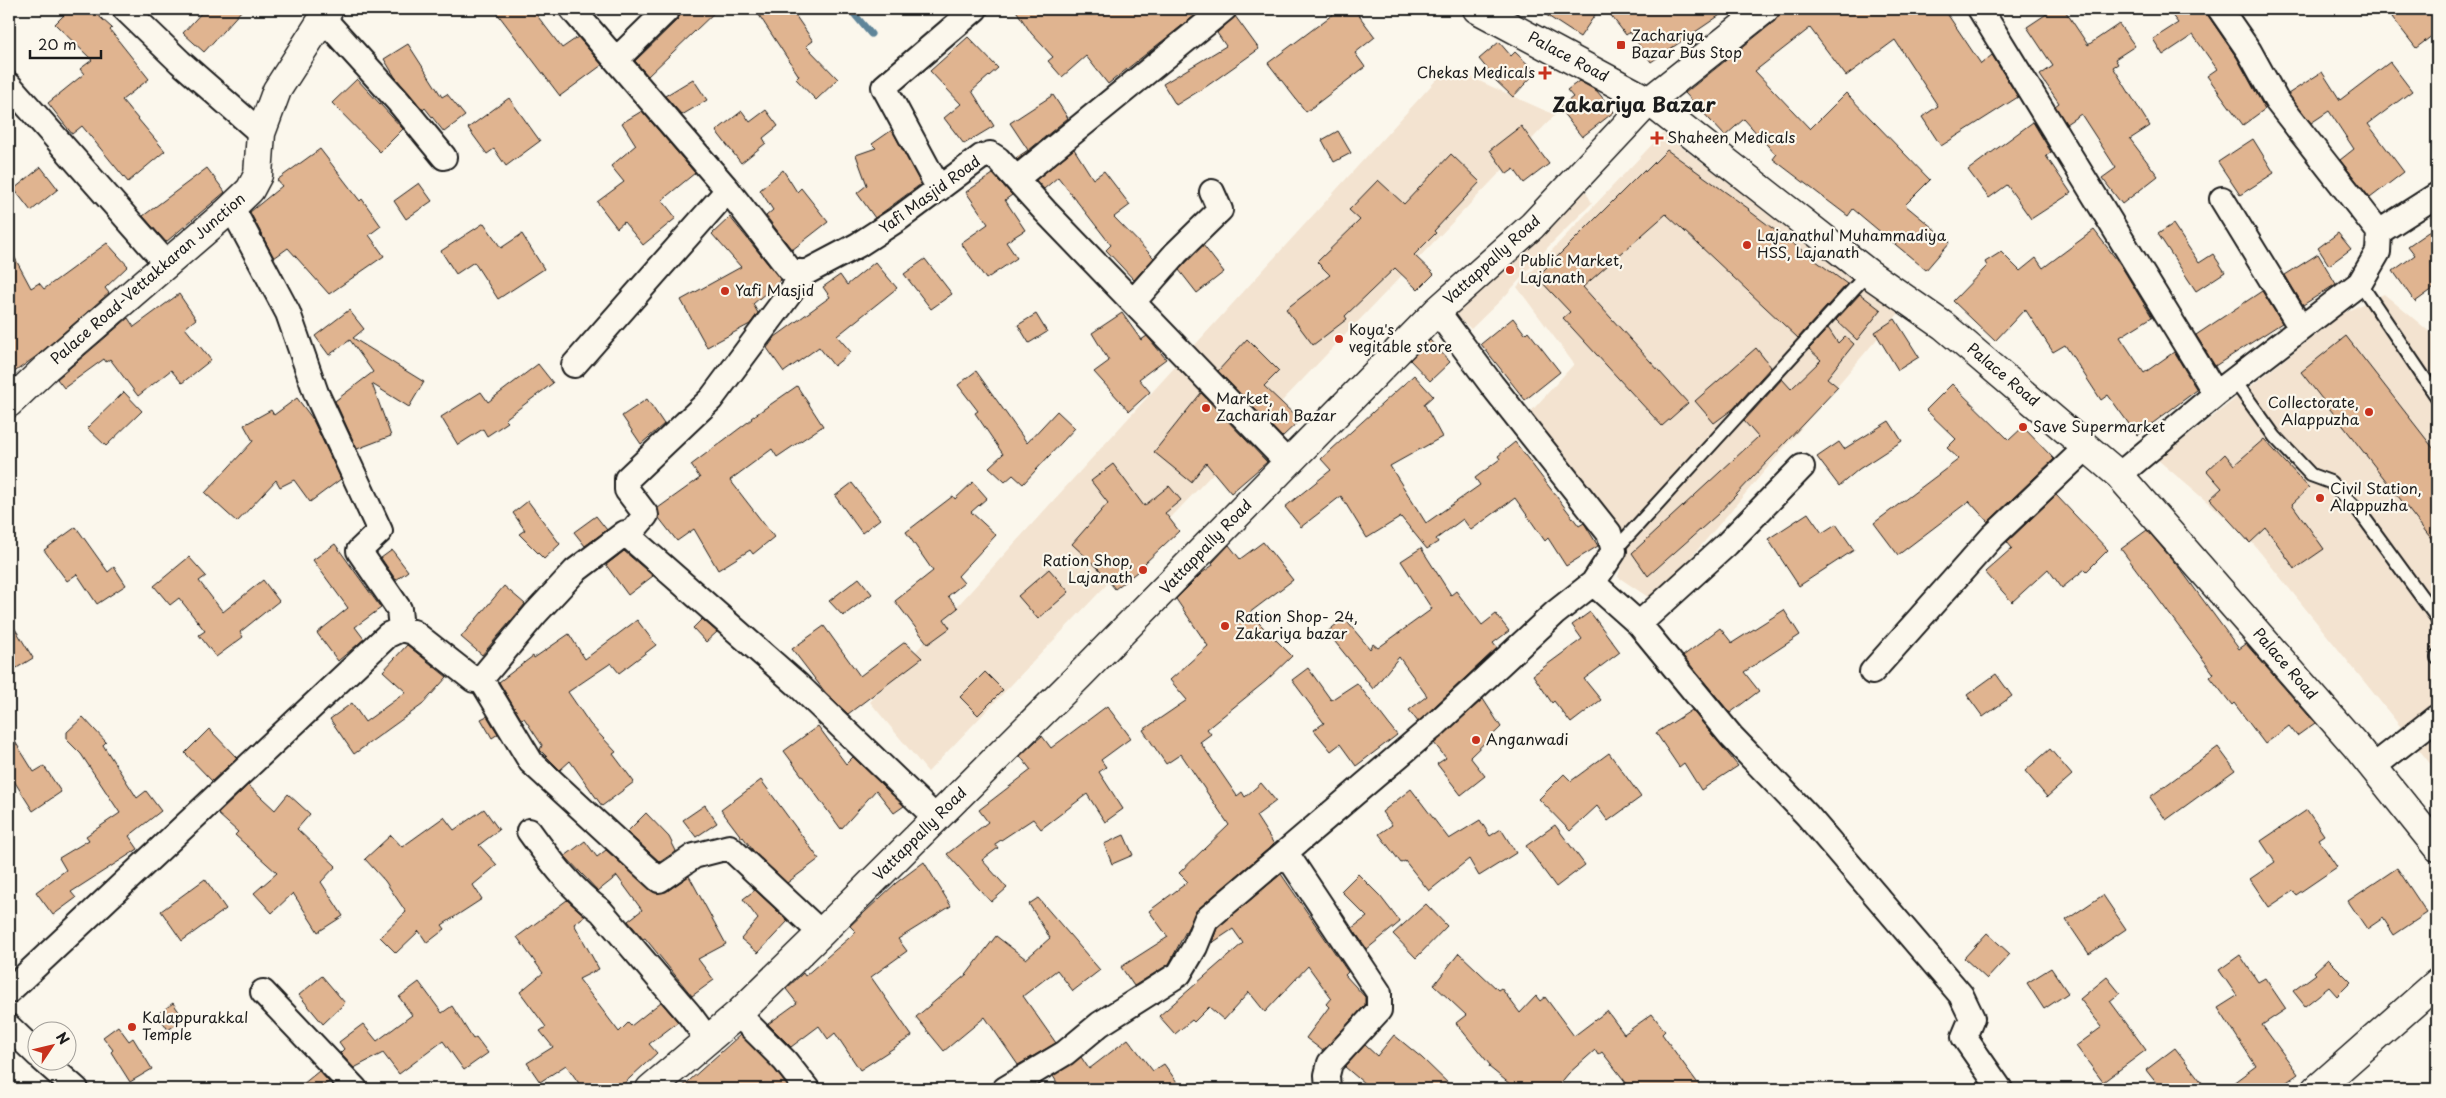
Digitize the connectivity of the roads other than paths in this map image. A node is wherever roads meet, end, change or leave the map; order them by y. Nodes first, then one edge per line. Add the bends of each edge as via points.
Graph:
1 (125, 9) edge
2 (572, 9) edge
3 (668, 9) edge
4 (975, 9) edge
5 (1224, 9) edge
6 (1477, 9) edge
7 (1765, 9) edge
8 (1980, 9) edge
9 (2220, 9) edge
10 (325, 13) edge
11 (617, 60) junction
12 (9, 85) edge
13 (1648, 101) junction
14 (261, 134) junction
15 (444, 158) dead end
16 (1016, 179) junction
17 (939, 189) junction
18 (728, 190) junction
19 (1212, 192) dead end
20 (2437, 195) edge
21 (2222, 199) dead end
22 (232, 208) junction
23 (2378, 232) junction
24 (167, 264) junction
25 (805, 273) junction
26 (1868, 273) junction
27 (2360, 282) junction
28 (1133, 302) junction
29 (1437, 311) junction
30 (2301, 328) junction
31 (574, 365) dead end
32 (2225, 387) junction
33 (2437, 397) edge
34 (10, 399) edge
35 (2087, 447) junction
36 (1288, 463) junction
37 (1802, 468) dead end
38 (2119, 475) junction
39 (629, 535) junction
40 (1614, 551) junction
41 (1593, 583) junction
42 (2437, 618) edge
43 (1638, 624) junction
44 (401, 629) junction
45 (1872, 672) dead end
46 (481, 679) junction
47 (2437, 717) edge
48 (2373, 767) junction
49 (936, 818) junction
50 (529, 831) dead end
51 (2437, 847) edge
52 (1286, 853) junction
53 (820, 933) junction
54 (2437, 983) edge
55 (9, 991) edge
56 (263, 992) dead end
57 (738, 1014) junction
58 (9, 1027) edge
59 (708, 1040) junction
60 (28, 1045) edge
61 (54, 1070) edge
62 (76, 1089) edge
63 (355, 1089) edge
64 (650, 1089) edge
65 (807, 1089) edge
66 (1005, 1089) edge
67 (1328, 1089) edge
68 (2000, 1089) edge
69 (2317, 1089) edge

1 - 14 street
2 - 11 street
3 - 11 street
4 - 17 street via 884,86
5 - 16 street
6 - 13 main road, Palace Road
7 - 13 main road, Vattappally Road
8 - 32 street
9 - 23 street via 2249,51 2276,100
10 - 14 main road, Palace Road-Vettakkaran Junction via 276,90
10 - 15 street
11 - 18 street
12 - 24 street
13 - 26 main road, Palace Road
13 - 29 main road, Vattappally Road via 1532,226
14 - 22 main road, Palace Road-Vettakkaran Junction via 258,175 250,190
16 - 17 street, Yafi Masjid Road via 990,154 981,156
16 - 28 street, Yafi Masjid Road
17 - 25 street, Yafi Masjid Road via 866,240
18 - 25 street via 790,270
18 - 31 street
19 - 28 street via 1220,210
20 - 23 street
21 - 30 street
22 - 24 main road, Palace Road-Vettakkaran Junction
22 - 44 street via 288,313 316,392 380,530 359,551 399,609
23 - 27 street via 2378,252
24 - 34 main road, Palace Road-Vettakkaran Junction
25 - 39 street via 711,399 627,479 627,490 646,515
26 - 35 main road, Palace Road via 1944,326
26 - 40 lane
27 - 30 street
27 - 33 lane
28 - 36 street, Yafi Masjid Road
29 - 36 main road, Vattappally Road
29 - 40 street via 1609,533
30 - 32 street
32 - 38 street
32 - 42 lane via 2311,476 2330,482 2359,511
35 - 38 main road, Palace Road
35 - 45 street via 1992,537
36 - 49 main road, Vattappally Road
37 - 43 street via 1727,544
38 - 48 main road, Palace Road
39 - 46 street via 620,535 575,571
39 - 49 street via 798,685
40 - 41 street
41 - 43 street
41 - 52 street
43 - 68 street via 1731,736 1807,815 1961,995 1972,1018 1964,1037
44 - 46 street via 413,632 474,680
44 - 55 street via 388,635
46 - 53 street via 531,762 659,880 694,856 729,847
47 - 48 street
48 - 51 main road, Palace Road
49 - 53 main road, Vattappally Road
50 - 59 street via 553,864 600,911
52 - 66 street via 1206,920 1179,974 1100,1024 1065,1053
52 - 67 street via 1379,993 1379,1010 1330,1063 1326,1076
53 - 57 main road, Vattappally Road
54 - 69 main road
56 - 63 street
57 - 59 main road, Vattappally Road
57 - 65 street via 785,1061
58 - 60 street
59 - 64 main road, Vattappally Road
61 - 62 street

